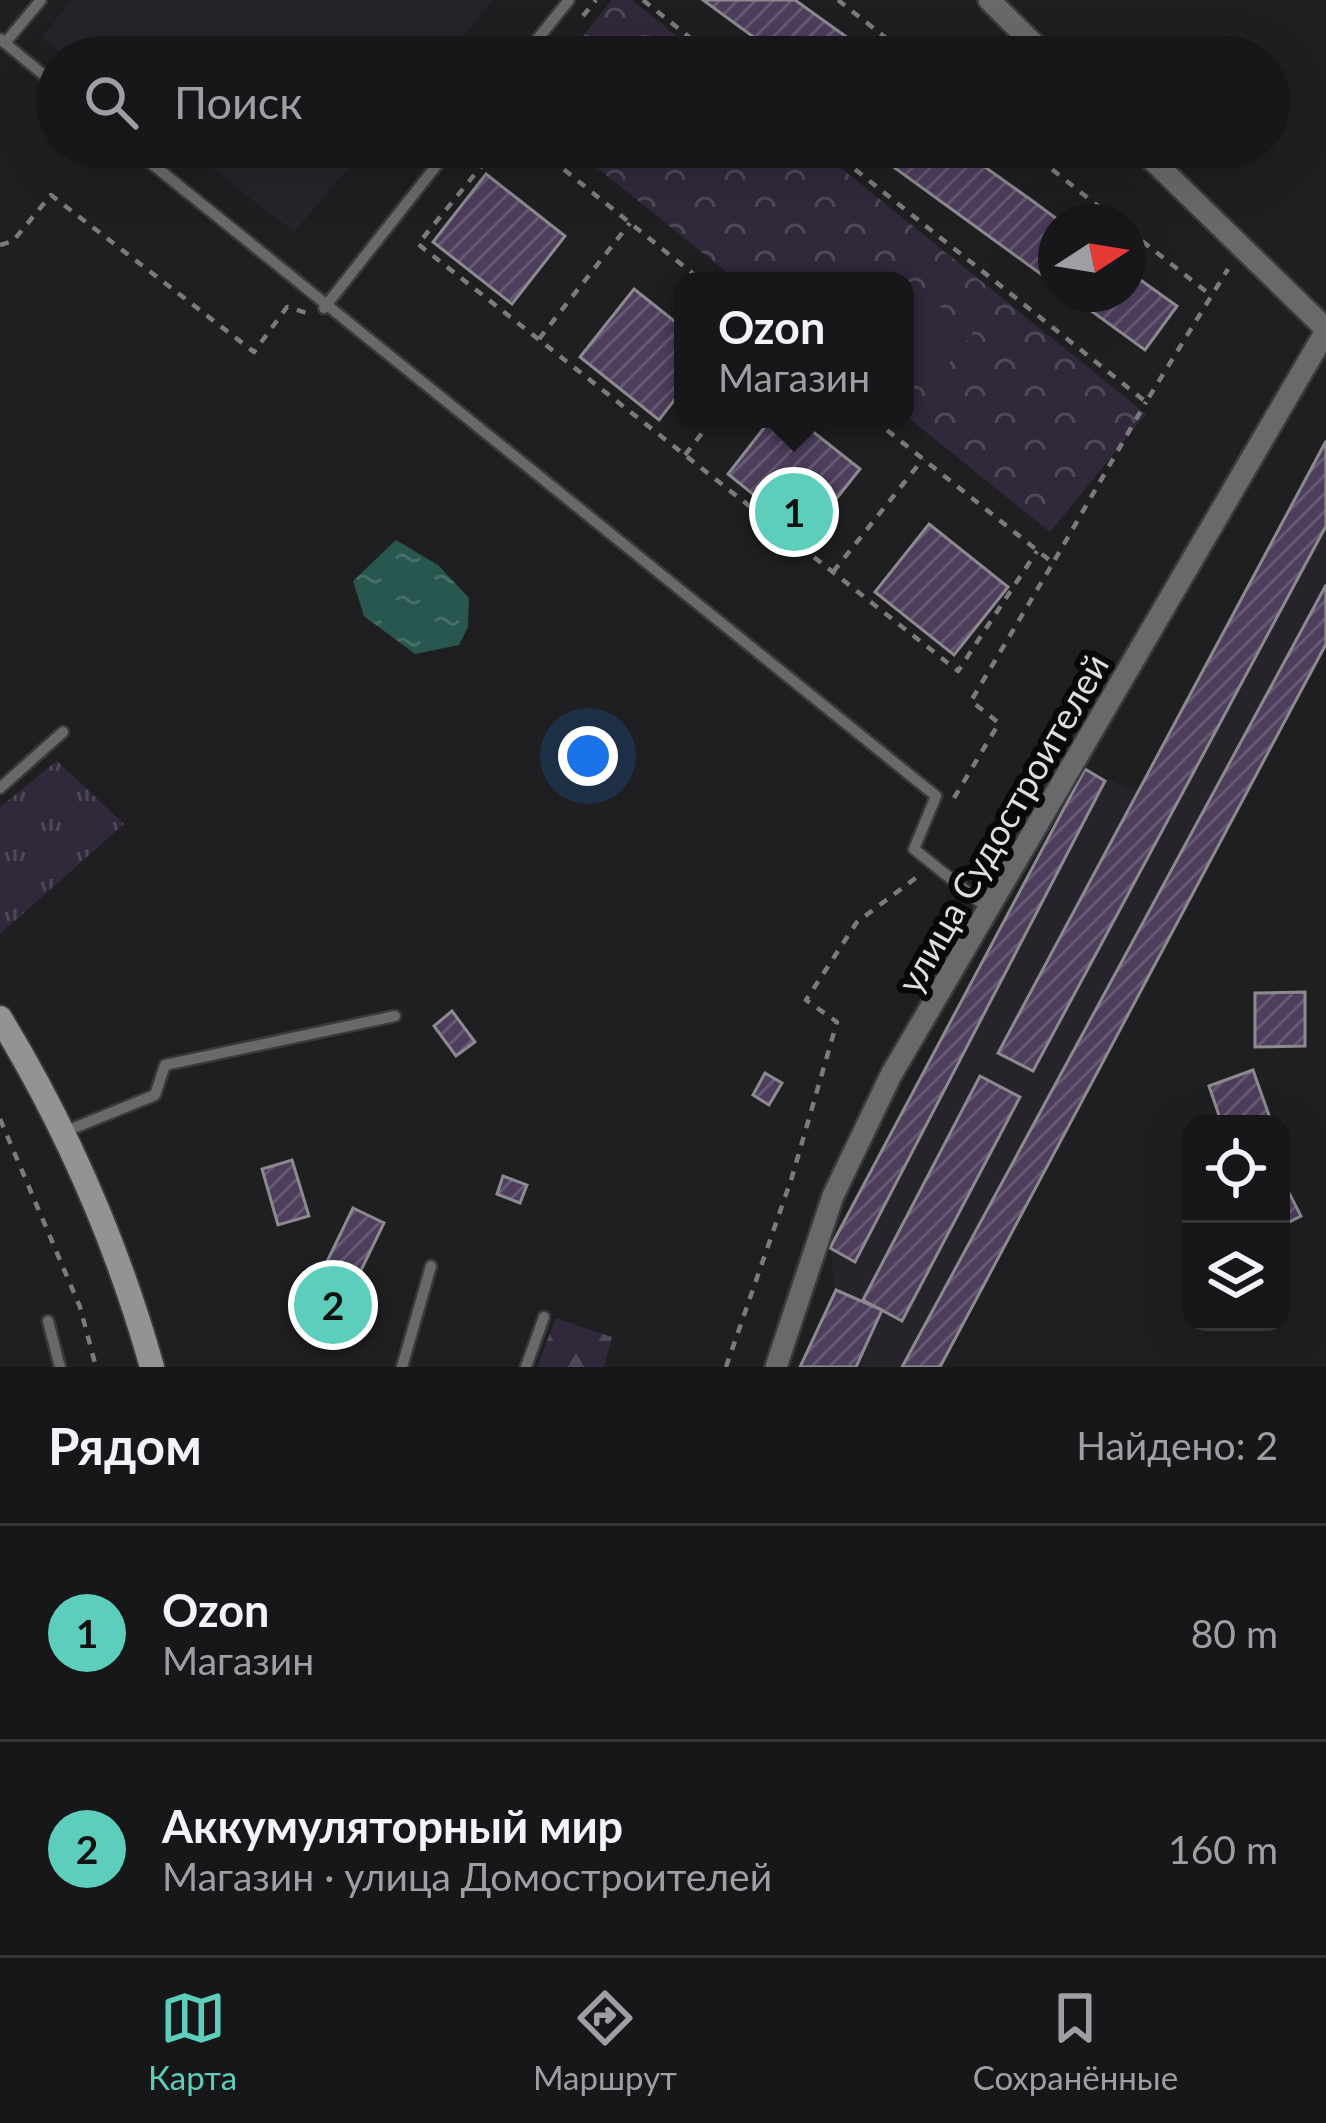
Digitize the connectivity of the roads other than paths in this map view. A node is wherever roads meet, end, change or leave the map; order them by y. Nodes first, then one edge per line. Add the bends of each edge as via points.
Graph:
1 (41, 0) edge
2 (569, 0) edge
3 (989, 0) edge
4 (540, 36) edge
5 (1026, 36) edge
6 (3, 41) edge
7 (36, 68) edge
8 (155, 168) edge
9 (434, 168) edge
10 (1160, 168) edge
11 (324, 308) junction
12 (1326, 330) edge
13 (63, 732) dead end
14 (0, 788) edge
15 (991, 911) junction
16 (395, 1016) dead end
17 (0, 1018) edge
18 (64, 1132) junction
19 (431, 1266) dead end
20 (544, 1317) dead end
21 (48, 1321) dead end
22 (60, 1367) edge
23 (152, 1367) edge
24 (402, 1367) edge
25 (526, 1367) edge
26 (776, 1367) edge

1 - 6 lane
2 - 4 lane
3 - 5 street
6 - 7 lane
8 - 11 lane
9 - 11 lane
10 - 12 street
11 - 15 lane via 936,796 914,849
12 - 15 street, улица Судостроителей
13 - 14 lane
15 - 26 street, улица Судостроителей via 881,1095 833,1196
16 - 18 lane via 165,1065 155,1095
17 - 18 main road
18 - 23 main road via 114,1246
19 - 24 lane
20 - 25 lane
21 - 22 lane

